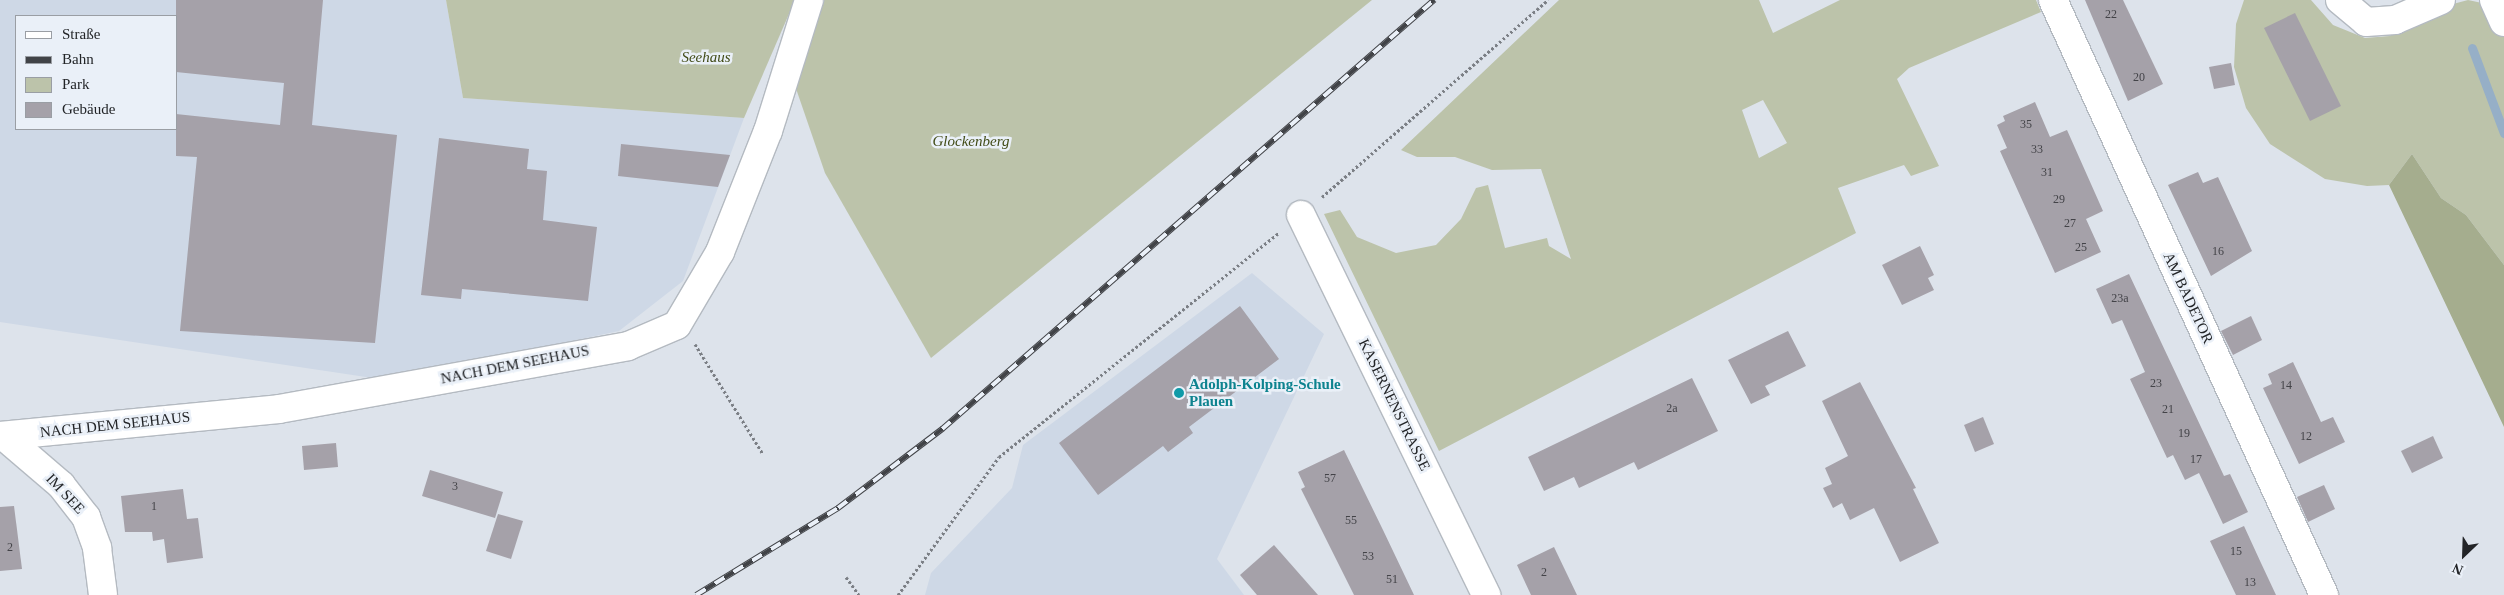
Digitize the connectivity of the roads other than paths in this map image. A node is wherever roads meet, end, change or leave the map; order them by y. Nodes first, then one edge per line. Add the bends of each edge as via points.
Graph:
1 (809, 0) edge
2 (2053, 0) edge
3 (2340, 0) edge
4 (2441, 0) edge
5 (2494, 0) edge
6 (2504, 22) edge
7 (1301, 215) road end
8 (3, 437) edge
9 (103, 595) edge
10 (1486, 595) edge
11 (2324, 595) edge

1 - 8 street, NACH DEM SEEHAUS via 768,131 720,252 677,325 628,346 279,409 88,425
2 - 11 street, AM BADETOR
3 - 4 street via 2366,22 2395,20
5 - 6 street
7 - 10 street, KASERNENSTRASSE
8 - 9 street, IM SEE via 61,485 86,516 97,548

